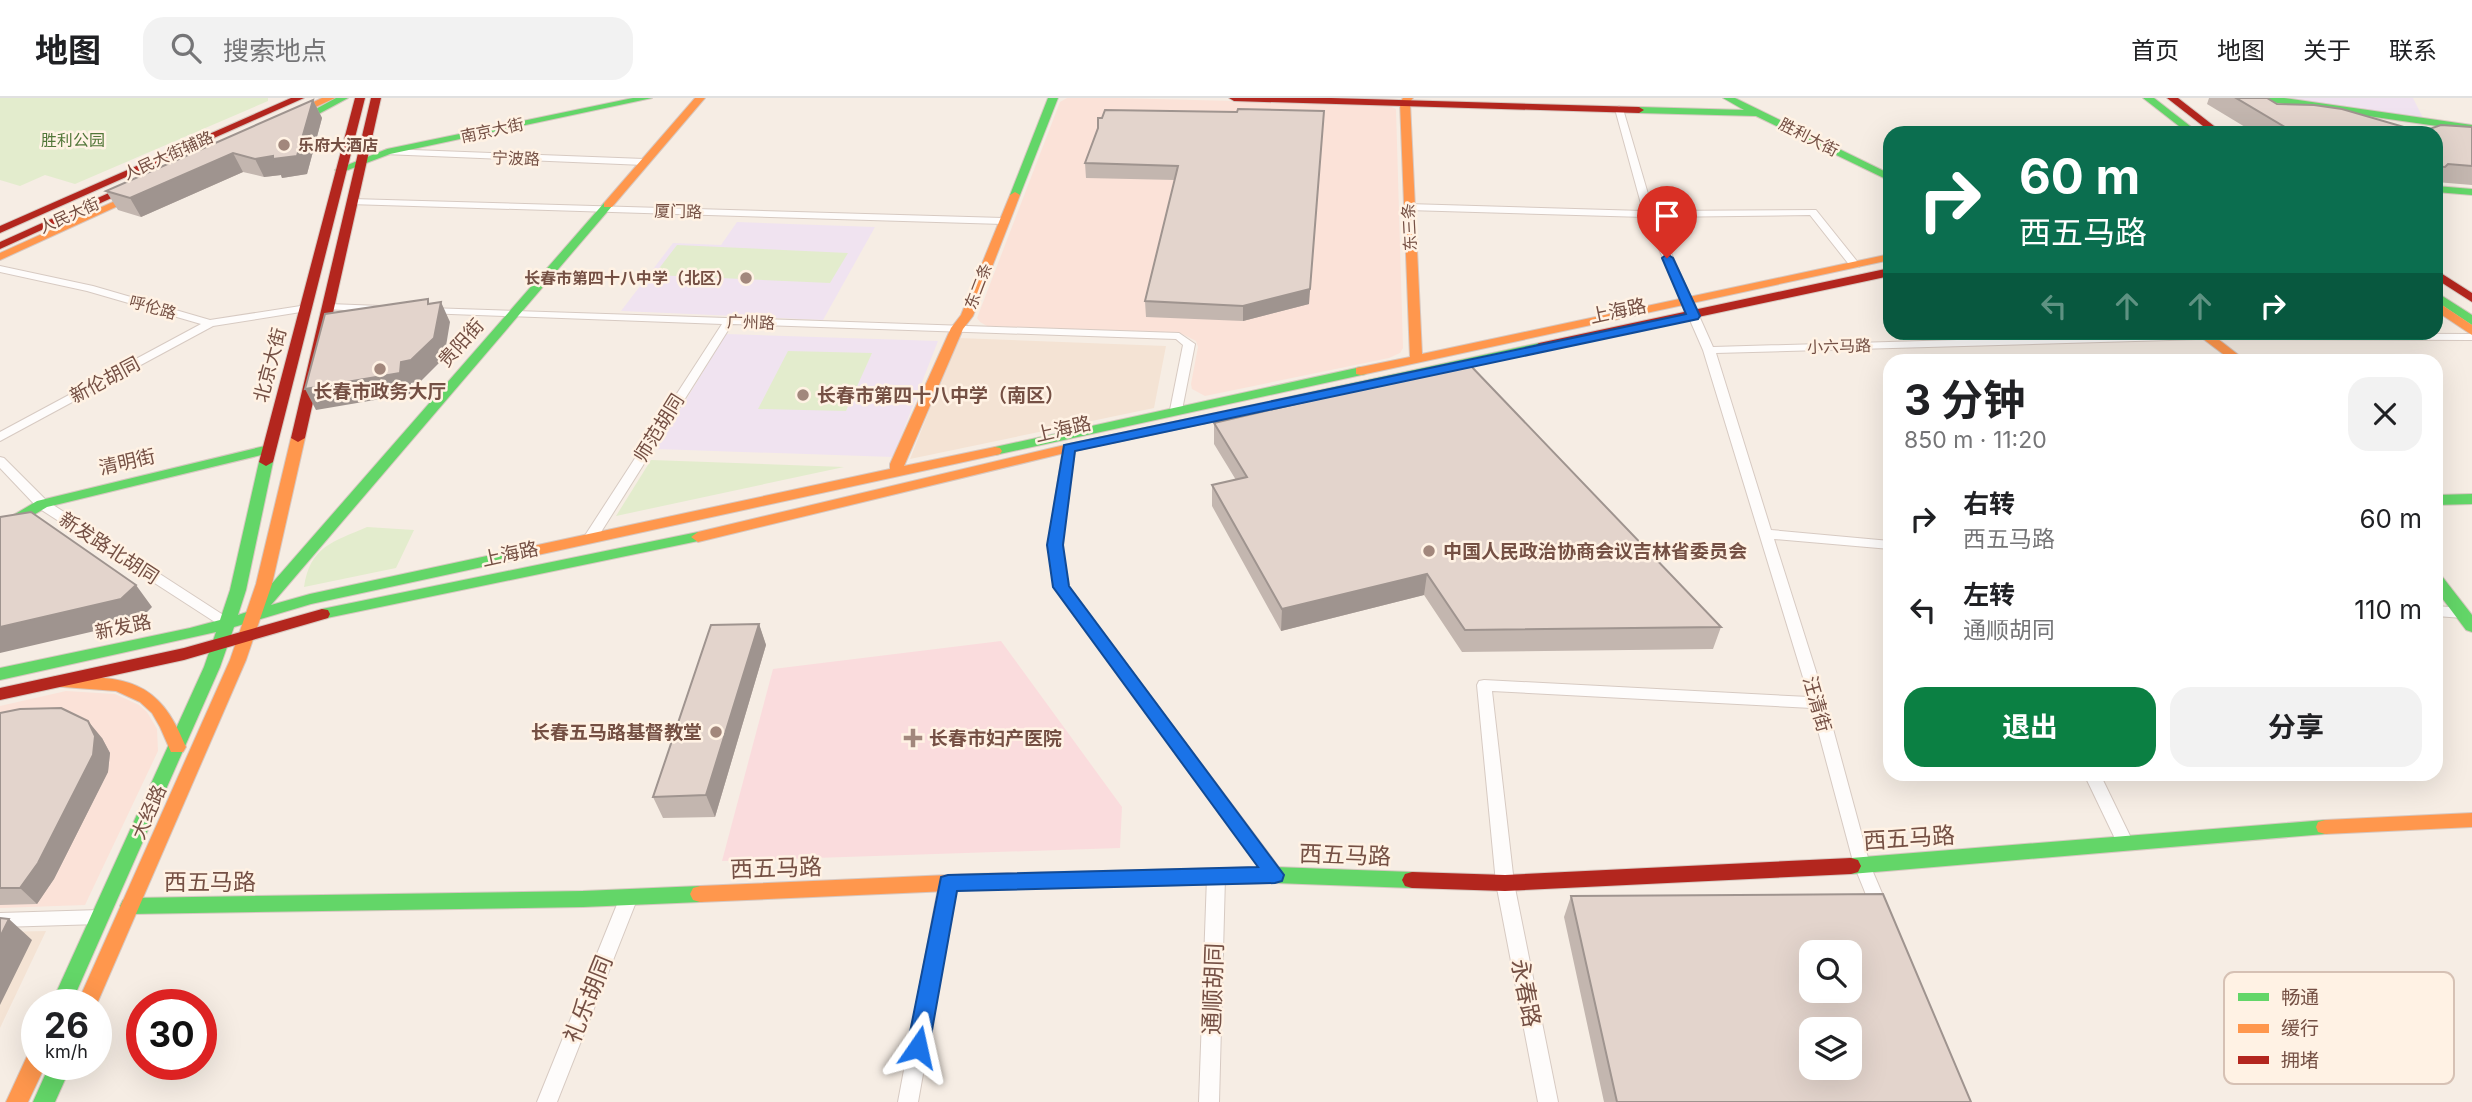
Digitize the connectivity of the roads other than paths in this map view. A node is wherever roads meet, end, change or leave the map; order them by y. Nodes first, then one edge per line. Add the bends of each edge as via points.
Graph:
1 (297, 98) edge
2 (317, 98) edge
3 (330, 98) edge
4 (343, 98) edge
5 (360, 98) edge
6 (376, 98) edge
7 (647, 98) edge
8 (700, 98) edge
9 (1053, 98) edge
10 (1234, 98) edge
11 (1728, 98) edge
12 (1740, 98) edge
13 (2148, 98) edge
14 (2154, 98) edge
15 (2174, 98) edge
16 (2264, 98) edge
17 (1406, 100) edge
18 (1763, 106) edge
19 (1619, 109) junction
20 (2187, 126) edge
21 (2188, 126) edge
22 (2211, 126) edge
23 (2472, 128) edge
24 (278, 131) edge
25 (387, 152) junction
26 (361, 160) junction
27 (644, 162) junction
28 (1883, 168) edge
29 (340, 170) junction
30 (1883, 174) edge
31 (153, 187) edge
32 (2443, 190) edge
33 (2472, 192) edge
34 (352, 202) junction
35 (1408, 207) junction
36 (603, 209) junction
37 (1649, 214) junction
38 (1003, 221) junction
39 (0, 230) edge
40 (0, 240) edge
41 (0, 246) edge
42 (0, 257) edge
43 (1883, 259) edge
44 (1855, 265) junction
45 (0, 269) edge
46 (1883, 273) edge
47 (2443, 279) edge
48 (2443, 286) edge
49 (2472, 298) edge
50 (2443, 301) edge
51 (2472, 305) edge
52 (330, 307) junction
53 (307, 308) junction
54 (1690, 309) junction
55 (396, 310) edge
56 (2443, 310) edge
57 (422, 311) edge
58 (514, 314) junction
59 (729, 321) junction
60 (2472, 321) edge
61 (210, 323) junction
62 (957, 328) junction
63 (2472, 331) edge
64 (2443, 337) edge
65 (2472, 337) edge
66 (2017, 340) edge
67 (2211, 340) edge
68 (1709, 350) junction
69 (2230, 354) edge
70 (1416, 358) junction
71 (1176, 410) junction
72 (0, 437) edge
73 (1069, 448) junction
74 (269, 449) junction
75 (0, 461) edge
76 (897, 470) junction
77 (2472, 499) edge
78 (2443, 500) edge
79 (42, 504) junction
80 (0, 530) edge
81 (1764, 534) junction
82 (591, 537) junction
83 (1883, 544) edge
84 (2443, 588) edge
85 (2443, 613) edge
86 (253, 615) junction
87 (2468, 620) edge
88 (226, 623) junction
89 (247, 635) junction
90 (220, 642) junction
91 (0, 674) edge
92 (56, 682) junction
93 (0, 694) edge
94 (1818, 703) junction
95 (177, 747) junction
96 (2095, 781) edge
97 (2472, 820) edge
98 (2125, 842) junction
99 (1862, 865) junction
100 (1275, 875) junction
101 (1216, 877) junction
102 (948, 883) junction
103 (1505, 883) junction
104 (629, 897) junction
105 (130, 906) junction
106 (100, 917) junction
107 (0, 920) edge
108 (1888, 927) edge
109 (68, 989) edge
110 (94, 989) edge
111 (28, 1080) edge
112 (54, 1080) edge
113 (18, 1102) edge
114 (44, 1102) edge
115 (547, 1102) edge
116 (908, 1102) edge
117 (1209, 1102) edge
118 (1548, 1102) edge

1 - 39 main road, 人民大街辅路
2 - 40 main road, 人民大街
3 - 41 main road, 人民大街
4 - 24 main road
5 - 29 main road, 北京大街
6 - 26 main road
7 - 25 main road, 南京大街
8 - 27 main road, 贵阳街
9 - 38 main road, 东二条
10 - 17 main road
11 - 18 main road, 胜利大街
12 - 18 main road, 胜利大街
13 - 20 main road
14 - 21 main road
15 - 22 main road
16 - 23 main road
17 - 19 main road
17 - 35 main road, 东三条
18 - 19 main road
18 - 28 main road, 胜利大街
18 - 30 main road, 胜利大街
19 - 37 street, 汪清街
25 - 26 main road, 南京大街
25 - 27 street, 宁波路
26 - 29 main road, 南京大街
26 - 34 main road
27 - 36 main road, 贵阳街
29 - 53 main road, 北京大街
31 - 42 main road, 人民大街辅路
32 - 33 main road
34 - 36 street, 厦门路
34 - 52 main road
35 - 37 street
35 - 70 main road, 东三条
36 - 38 street, 厦门路
36 - 58 main road, 贵阳街
37 - 44 street via 1813,212
37 - 54 street, 汪清街
38 - 62 main road, 东二条 via 967,316
43 - 44 main road, 上海路
44 - 54 main road, 上海路
45 - 61 street, 呼伦路 via 89,288
46 - 54 main road, 上海路
47 - 49 main road
48 - 51 main road
50 - 60 main road
52 - 55 street
52 - 86 main road
53 - 61 street, 呼伦路
53 - 74 main road, 北京大街
54 - 68 street, 汪清街
54 - 70 main road, 上海路
54 - 73 main road, 上海路
56 - 63 main road
57 - 58 street, 广州路
58 - 59 street, 广州路
58 - 86 main road, 贵阳街
59 - 62 street, 广州路
59 - 82 street, 师范胡同
61 - 72 street, 新伦胡同
62 - 71 street, 广州路 via 1180,336 1189,344
62 - 76 main road, 东二条
64 - 65 street, 小六马路
66 - 68 street, 小六马路
67 - 69 main road
68 - 81 street, 汪清街
70 - 71 main road, 上海路
71 - 76 main road, 上海路
73 - 89 main road, 上海路 via 695,538 306,617
73 - 100 street via 1055,545 1061,587
74 - 79 main road, 清明街
74 - 88 main road, 北京大街 via 238,590
75 - 79 street, 新发路北胡同
76 - 82 main road, 上海路
77 - 78 main road
79 - 80 main road, 清明街
79 - 88 street, 新发路北胡同
81 - 83 street
81 - 94 street, 汪清街
82 - 86 main road, 上海路 via 310,598
84 - 87 main road
85 - 87 street
86 - 88 main road, 新发路
86 - 89 main road
88 - 90 main road, 北京大街
88 - 91 main road, 新发路
89 - 90 main road, 新发路
89 - 105 main road, 大经路
90 - 92 main road, 新发路
90 - 95 main road, 大经路
92 - 93 main road, 新发路
92 - 95 main road via 116,687 150,698 166,715
94 - 99 street, 汪清街
94 - 103 street, 永春路 via 1484,685
95 - 106 main road, 大经路
96 - 98 street
97 - 98 main road, 西五马路
98 - 99 main road, 西五马路
99 - 103 main road, 西五马路
99 - 108 street, 汪清街
100 - 101 main road, 西五马路
100 - 103 main road, 西五马路
101 - 102 main road, 西五马路
101 - 117 street, 通顺胡同
102 - 104 main road, 西五马路
102 - 116 street
103 - 118 street, 永春路
104 - 105 main road, 西五马路
104 - 115 street, 礼乐胡同
105 - 110 main road, 大经路
106 - 107 street
106 - 109 main road, 大经路
111 - 113 main road
112 - 114 main road

